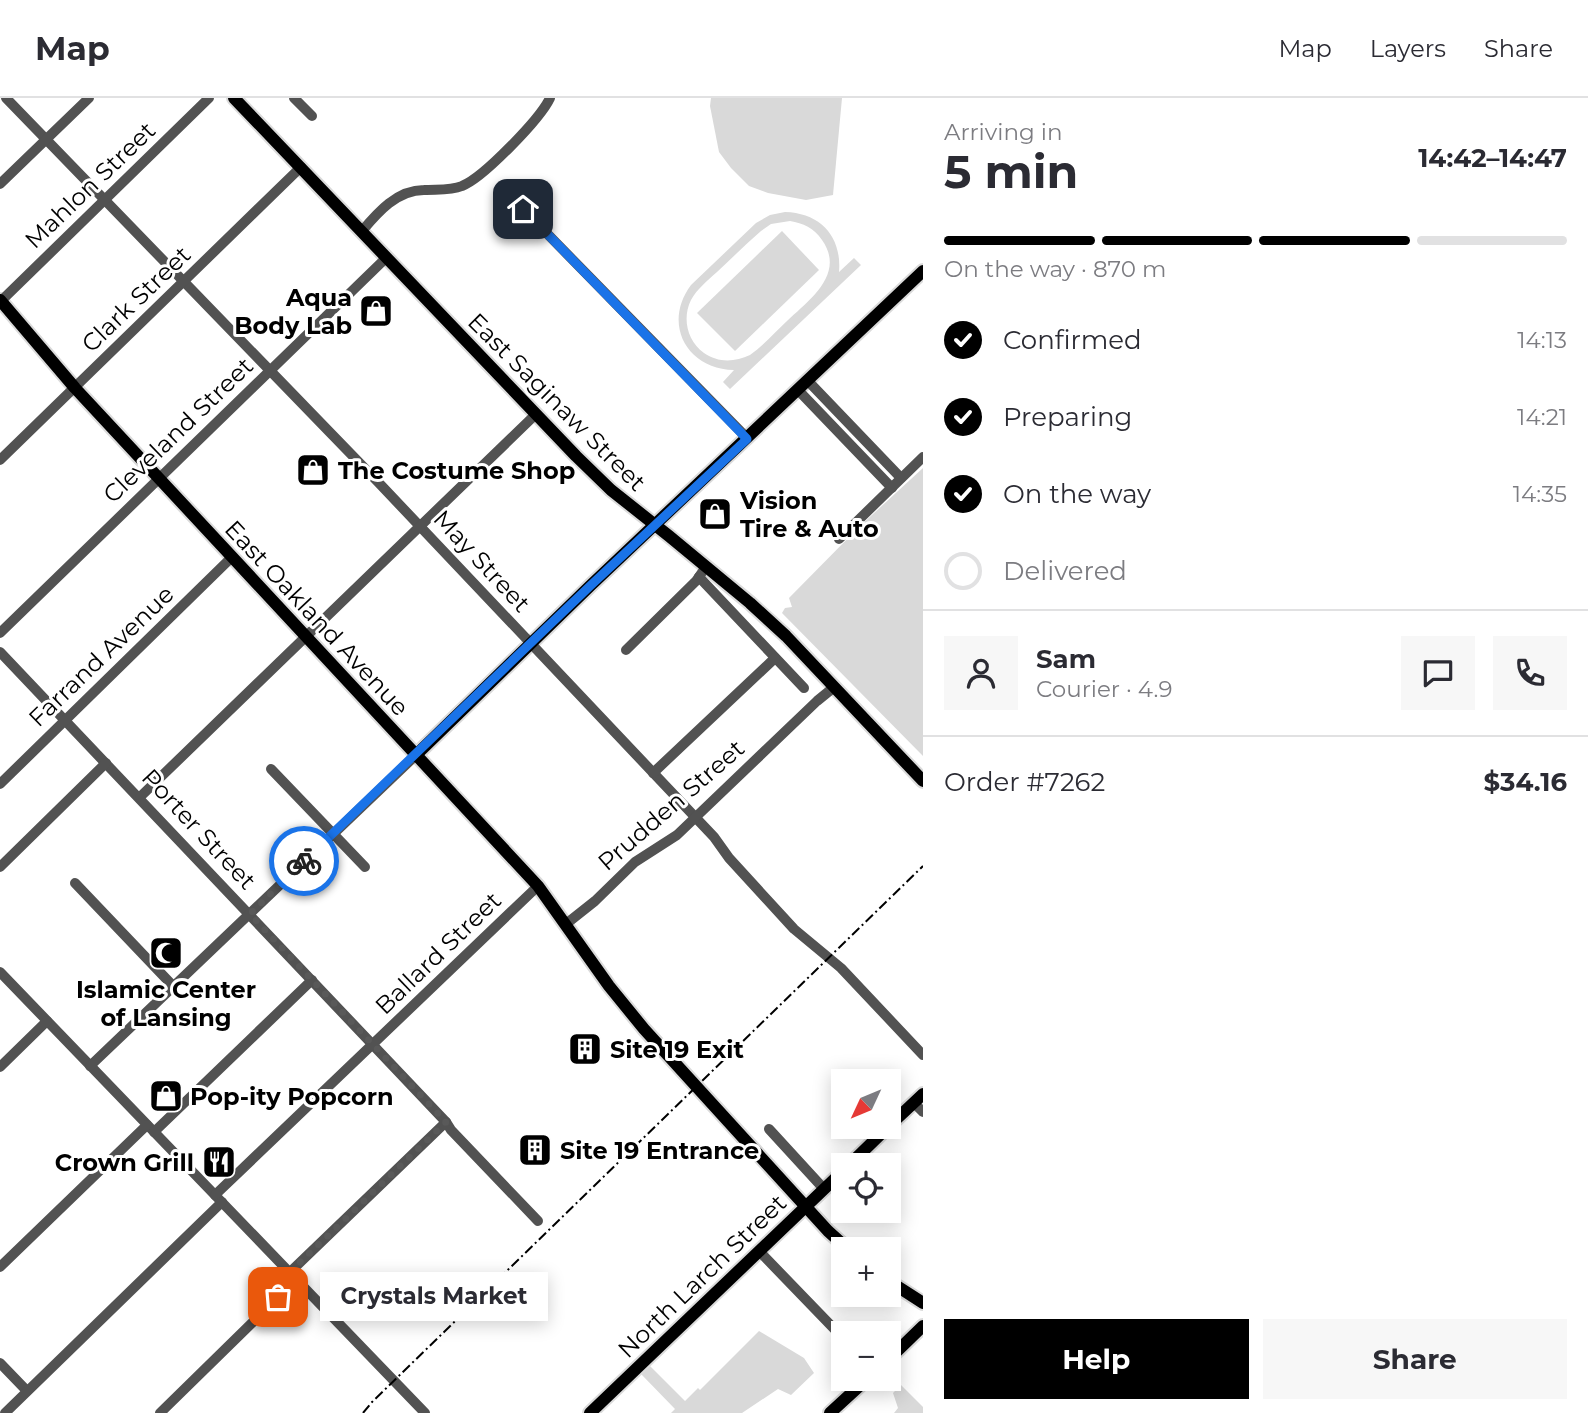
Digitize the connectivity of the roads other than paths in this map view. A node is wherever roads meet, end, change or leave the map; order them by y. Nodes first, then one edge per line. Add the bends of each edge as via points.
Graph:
1 (6, 98) edge
2 (89, 98) edge
3 (209, 98) edge
4 (234, 98) edge
5 (550, 98) edge
6 (300, 100) edge
7 (312, 116) dead end
8 (46, 139) junction
9 (301, 167) junction
10 (0, 184) edge
11 (105, 200) junction
12 (523, 209) dead end
13 (362, 231) junction
14 (386, 258) junction
15 (923, 271) edge
16 (184, 281) junction
17 (0, 301) edge
18 (270, 370) junction
19 (808, 381) junction
20 (75, 388) junction
21 (798, 390) junction
22 (535, 415) junction
23 (747, 439) junction
24 (923, 457) edge
25 (0, 460) edge
26 (159, 478) junction
27 (901, 478) junction
28 (892, 488) junction
29 (655, 524) junction
30 (420, 526) junction
31 (839, 539) dead end
32 (232, 557) junction
33 (703, 571) junction
34 (0, 633) edge
35 (305, 636) junction
36 (531, 643) junction
37 (626, 650) dead end
38 (0, 652) edge
39 (775, 658) junction
40 (804, 688) dead end
41 (833, 688) junction
42 (66, 720) junction
43 (415, 756) junction
44 (106, 763) junction
45 (271, 769) dead end
46 (653, 774) junction
47 (923, 781) edge
48 (0, 784) edge
49 (139, 797) junction
50 (695, 818) junction
51 (333, 834) junction
52 (0, 867) edge
53 (365, 867) dead end
54 (75, 883) dead end
55 (538, 886) junction
56 (250, 914) junction
57 (566, 924) junction
58 (0, 972) edge
59 (312, 980) junction
60 (174, 987) junction
61 (47, 1021) junction
62 (373, 1044) junction
63 (923, 1055) edge
64 (90, 1066) junction
65 (0, 1067) edge
66 (920, 1103) edge
67 (901, 1118) edge
68 (446, 1122) junction
69 (150, 1128) junction
70 (769, 1129) dead end
71 (876, 1139) edge
72 (862, 1153) edge
73 (831, 1182) edge
74 (824, 1189) junction
75 (218, 1199) junction
76 (806, 1207) junction
77 (538, 1221) dead end
78 (835, 1237) edge
79 (759, 1251) junction
80 (0, 1267) edge
81 (292, 1277) junction
82 (901, 1289) edge
83 (923, 1303) edge
84 (831, 1326) edge
85 (923, 1326) edge
86 (901, 1347) edge
87 (0, 1363) edge
88 (27, 1391) junction
89 (854, 1391) edge
90 (5, 1413) edge
91 (160, 1413) edge
92 (425, 1413) edge
93 (590, 1413) edge
94 (830, 1413) edge

1 - 8 street, May Street
2 - 8 street
3 - 11 street, Mahlon Street
4 - 9 main road, East Saginaw Street
5 - 13 street via 525,132 475,178 445,190 401,195
6 - 7 street
8 - 10 street
8 - 11 street, May Street
9 - 13 main road, East Saginaw Street
9 - 16 street, Clark Street
11 - 16 street, May Street
11 - 17 street, Mahlon Street
12 - 23 street
13 - 14 main road, East Saginaw Street
14 - 18 street, Cleveland Street
14 - 22 main road, East Saginaw Street
15 - 19 main road
16 - 18 street, May Street
16 - 20 street, Clark Street
17 - 20 main road, East Oakland Avenue
18 - 26 street, Cleveland Street
18 - 30 street, May Street
19 - 21 main road
19 - 27 street
20 - 25 street, Clark Street
20 - 26 main road, East Oakland Avenue
21 - 23 main road
21 - 28 street
22 - 29 main road, East Saginaw Street via 611,490
22 - 30 street
23 - 29 main road
24 - 27 street
26 - 32 main road, East Oakland Avenue
26 - 34 street, Cleveland Street
27 - 28 street
28 - 31 street
29 - 33 main road, East Saginaw Street
29 - 36 main road
30 - 35 street
30 - 36 street, May Street
32 - 35 main road, East Oakland Avenue
32 - 42 street, Farrand Avenue
33 - 37 street
33 - 39 street
33 - 41 main road, East Saginaw Street via 750,603
35 - 43 main road, East Oakland Avenue
35 - 49 street
36 - 43 main road
36 - 46 street, May Street
38 - 42 street, Porter Street
39 - 40 street
39 - 46 street
41 - 47 main road, East Saginaw Street
41 - 50 street, Prudden Street
42 - 44 street, Porter Street
42 - 48 street, Farrand Avenue
43 - 51 street
43 - 55 main road, East Oakland Avenue
44 - 49 street, Porter Street
44 - 52 street
45 - 51 street
46 - 50 street, May Street
49 - 56 street, Porter Street
50 - 57 street, Prudden Street via 635,862
50 - 63 street, May Street via 794,929 841,968
51 - 53 street
51 - 56 street
54 - 60 street
55 - 57 main road, East Oakland Avenue
55 - 62 street, Ballard Street
56 - 59 street, Porter Street
56 - 60 street
57 - 76 main road, East Oakland Avenue via 644,1030
58 - 61 street
59 - 62 street, Porter Street
59 - 69 street
60 - 64 street
61 - 64 street
61 - 65 street
62 - 68 street, Porter Street
62 - 75 street, Ballard Street
64 - 69 street
66 - 67 main road
68 - 77 street, Porter Street
68 - 81 street
69 - 75 street
69 - 80 street
70 - 74 street
71 - 72 main road
73 - 74 main road, North Larch Street
74 - 76 main road, North Larch Street
75 - 81 street
75 - 88 street, Ballard Street
76 - 78 main road, East Oakland Avenue
76 - 79 main road, North Larch Street
79 - 84 street
79 - 93 main road, North Larch Street
81 - 91 street
81 - 92 street
82 - 83 main road
85 - 86 main road
87 - 88 street
88 - 90 street, Ballard Street
89 - 94 main road

